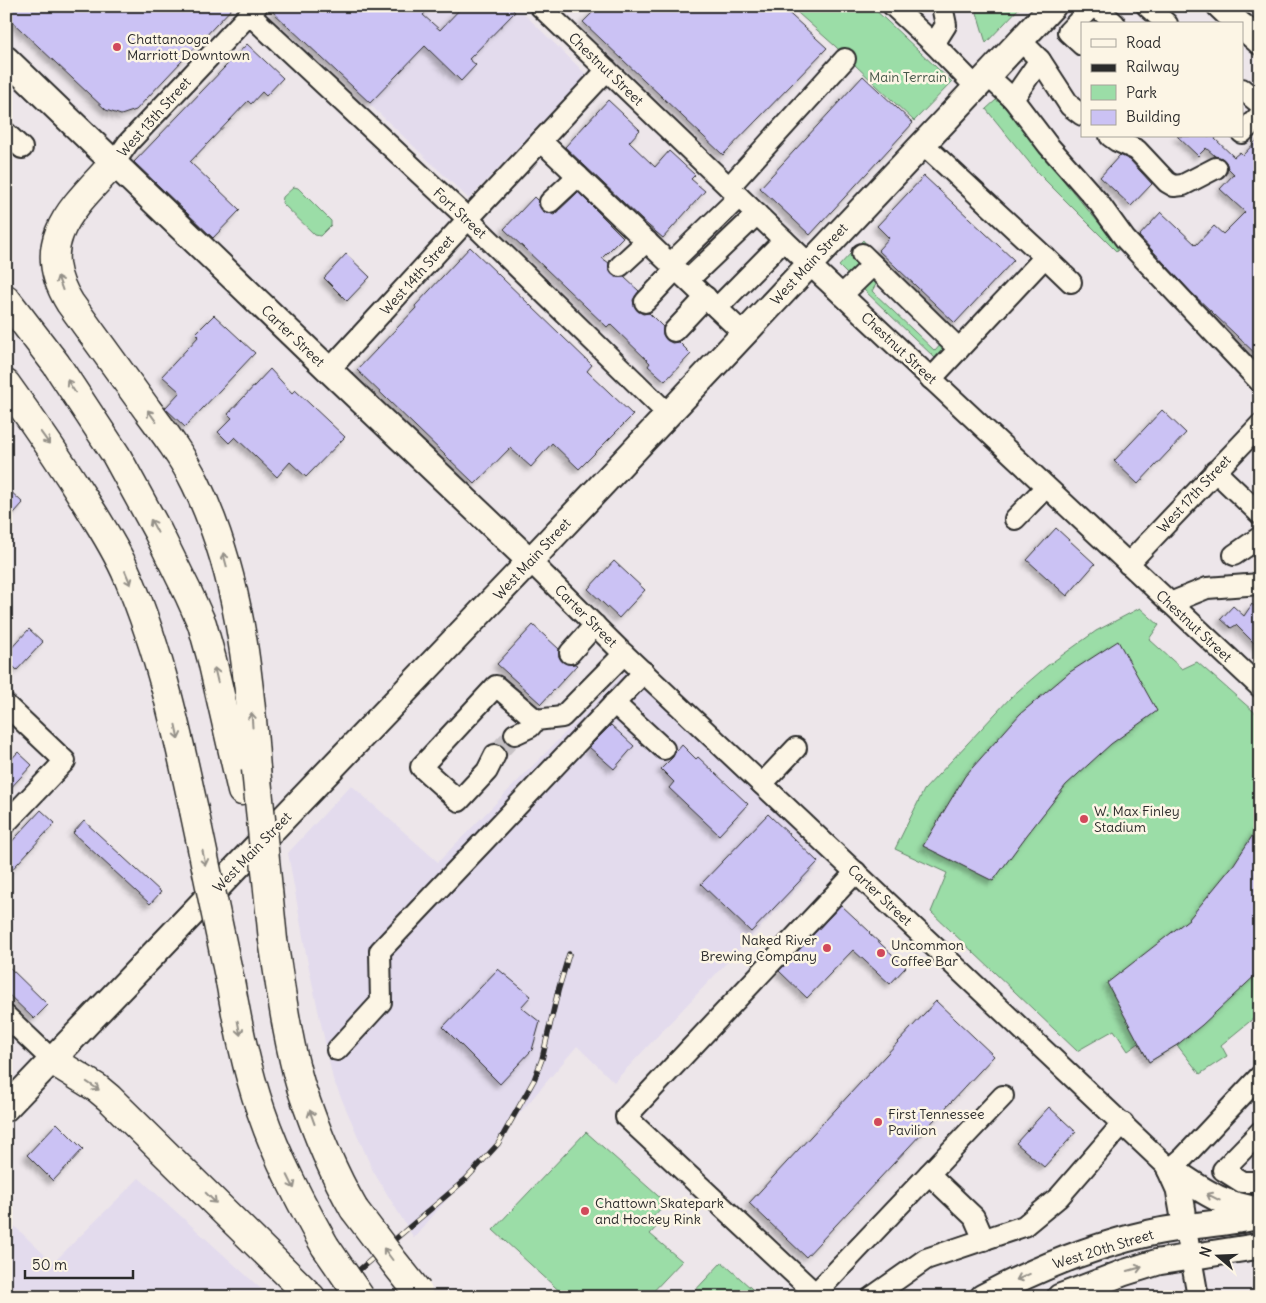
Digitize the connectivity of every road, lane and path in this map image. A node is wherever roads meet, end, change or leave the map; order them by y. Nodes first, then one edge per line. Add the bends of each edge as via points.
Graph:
1 (540, 6) edge
2 (893, 6) edge
3 (942, 6) edge
4 (1053, 6) edge
5 (1094, 6) edge
6 (1147, 6) edge
7 (253, 10) edge
8 (1113, 22) edge
9 (1165, 22) edge
10 (1244, 26) edge
11 (1022, 41) junction
12 (1260, 42) edge
13 (934, 44) junction
14 (1081, 44) edge
15 (845, 59) dead end
16 (1040, 60) junction
17 (9, 67) edge
18 (607, 70) junction
19 (982, 81) junction
20 (1244, 91) edge
21 (1013, 99) junction
22 (1260, 104) edge
23 (1260, 114) edge
24 (1081, 115) edge
25 (1244, 131) edge
26 (6, 132) edge
27 (1113, 138) edge
28 (541, 141) junction
29 (923, 144) junction
30 (22, 148) dead end
31 (114, 163) junction
32 (1216, 168) dead end
33 (578, 176) junction
34 (734, 192) junction
35 (550, 202) dead end
36 (757, 214) junction
37 (468, 218) junction
38 (784, 240) junction
39 (647, 241) junction
40 (1045, 257) junction
41 (809, 264) junction
42 (620, 266) dead end
43 (678, 271) junction
44 (1071, 282) dead end
45 (842, 295) junction
46 (6, 299) edge
47 (645, 302) dead end
48 (711, 302) junction
49 (674, 331) dead end
50 (744, 334) junction
51 (959, 349) junction
52 (329, 370) junction
53 (931, 379) junction
54 (1260, 382) edge
55 (6, 384) edge
56 (668, 414) junction
57 (1259, 427) edge
58 (1216, 471) junction
59 (1046, 487) junction
60 (1260, 514) edge
61 (1016, 519) dead end
62 (1260, 537) edge
63 (1234, 555) dead end
64 (530, 561) junction
65 (1128, 564) junction
66 (1260, 584) edge
67 (1170, 603) junction
68 (595, 625) junction
69 (570, 653) dead end
70 (624, 654) junction
71 (644, 672) junction
72 (1260, 687) edge
73 (614, 703) junction
74 (6, 705) edge
75 (796, 748) dead end
76 (664, 749) dead end
77 (496, 763) tunnel mouth
78 (249, 780) junction
79 (762, 784) junction
80 (6, 823) edge
81 (856, 872) junction
82 (6, 1016) edge
83 (337, 1050) dead end
84 (52, 1060) junction
85 (1260, 1076) edge
86 (1003, 1096) dead end
87 (6, 1108) edge
88 (1123, 1123) junction
89 (1260, 1132) edge
90 (1170, 1169) junction
91 (929, 1174) junction
92 (1260, 1182) edge
93 (1260, 1210) edge
94 (1260, 1216) edge
95 (1184, 1220) junction
96 (984, 1240) junction
97 (1260, 1246) edge
98 (1191, 1257) junction
99 (421, 1294) edge
100 (817, 1295) edge
101 (311, 1297) edge
102 (360, 1297) edge
103 (872, 1297) edge
104 (983, 1297) edge
105 (1060, 1297) edge
106 (1198, 1297) edge

1 - 18 street, Chestnut Street
2 - 13 street
3 - 13 street via 946,26
4 - 11 main road, West Main Street
5 - 8 street
5 - 14 street via 1068,32
6 - 9 street
7 - 31 street, West 13th Street via 128,143
7 - 37 street, Fort Street
10 - 12 main road
11 - 16 street
11 - 19 main road, West Main Street
13 - 19 street
15 - 34 street
16 - 21 street
16 - 24 street via 1070,106
17 - 31 main road, Carter Street
18 - 28 street, West 14th Street
18 - 34 street, Chestnut Street
19 - 21 street
19 - 29 main road, West Main Street
20 - 22 street
21 - 54 street via 1099,203 1124,240
23 - 25 street
26 - 30 street
27 - 32 street via 1137,150 1166,182 1174,186 1183,185
28 - 33 street
28 - 37 street, West 14th Street
29 - 40 street
29 - 41 main road, West Main Street
31 - 52 main road, Carter Street
78 -> 31 highway via 252,712 243,639 219,538 196,483 169,439 70,303 56,270 55,246 62,226
33 - 35 street
33 - 39 street
34 - 36 street, Chestnut Street
34 - 43 street
36 - 38 street, Chestnut Street
36 - 43 street
37 - 52 street, West 14th Street
37 - 56 street, Fort Street
38 - 41 street, Chestnut Street
38 - 48 street
39 - 42 street
39 - 43 street
40 - 44 street
40 - 51 street
41 - 45 street, Chestnut Street
41 - 50 main road, West Main Street
43 - 47 street
43 - 48 street
45 - 51 street via 867,260
45 - 53 street, Chestnut Street
78 -> 46 highway via 202,624 185,587 116,455 56,364
48 - 49 street
48 - 50 street
50 - 56 main road, West Main Street
51 - 53 street
52 - 64 main road, Carter Street
53 - 59 street, Chestnut Street
55 -> 102 highway, bridge via 61,460 128,575 162,672 175,722 244,1050 262,1112 286,1170 325,1246
56 - 64 main road, West Main Street
57 - 58 street, West 17th Street
58 - 60 street
58 - 65 street, West 17th Street
59 - 61 street
59 - 65 street, Chestnut Street
62 - 63 street
64 - 68 street, Carter Street
64 - 84 main road, West Main Street
65 - 67 street, Chestnut Street
66 - 67 street via 1207,588
67 - 72 street, Chestnut Street
68 - 69 street
68 - 70 street, Carter Street
70 - 71 street, Carter Street
70 - 77 street via 562,717 527,731 496,686 421,767 459,801
71 - 73 street
71 - 79 street, Carter Street
73 - 76 street
73 - 83 street via 380,951 380,1002
74 - 80 street via 65,760
75 - 79 street
99 -> 78 highway, bridge via 354,1209 325,1151 301,1085 272,940
79 - 81 street, Carter Street
81 - 88 street, Carter Street
81 - 100 street via 626,1117
82 - 84 street
84 - 87 main road, West Main Street
84 -> 101 highway via 109,1098
85 - 90 street
86 - 91 street
88 - 90 street, Carter Street
88 - 96 street via 1059,1198 1024,1226
89 - 92 street via 1223,1170 1242,1182
93 -> 90 main road via 1218,1199
90 - 95 main road via 1179,1189
91 - 96 street via 974,1217
91 - 100 street
94 - 95 main road, West 20th Street
95 - 98 street
95 -> 104 main road, West 20th Street via 1046,1266
96 - 103 street via 926,1259
97 - 98 main road, West 20th Street
105 -> 98 main road, West 20th Street via 1123,1272
98 - 106 street

